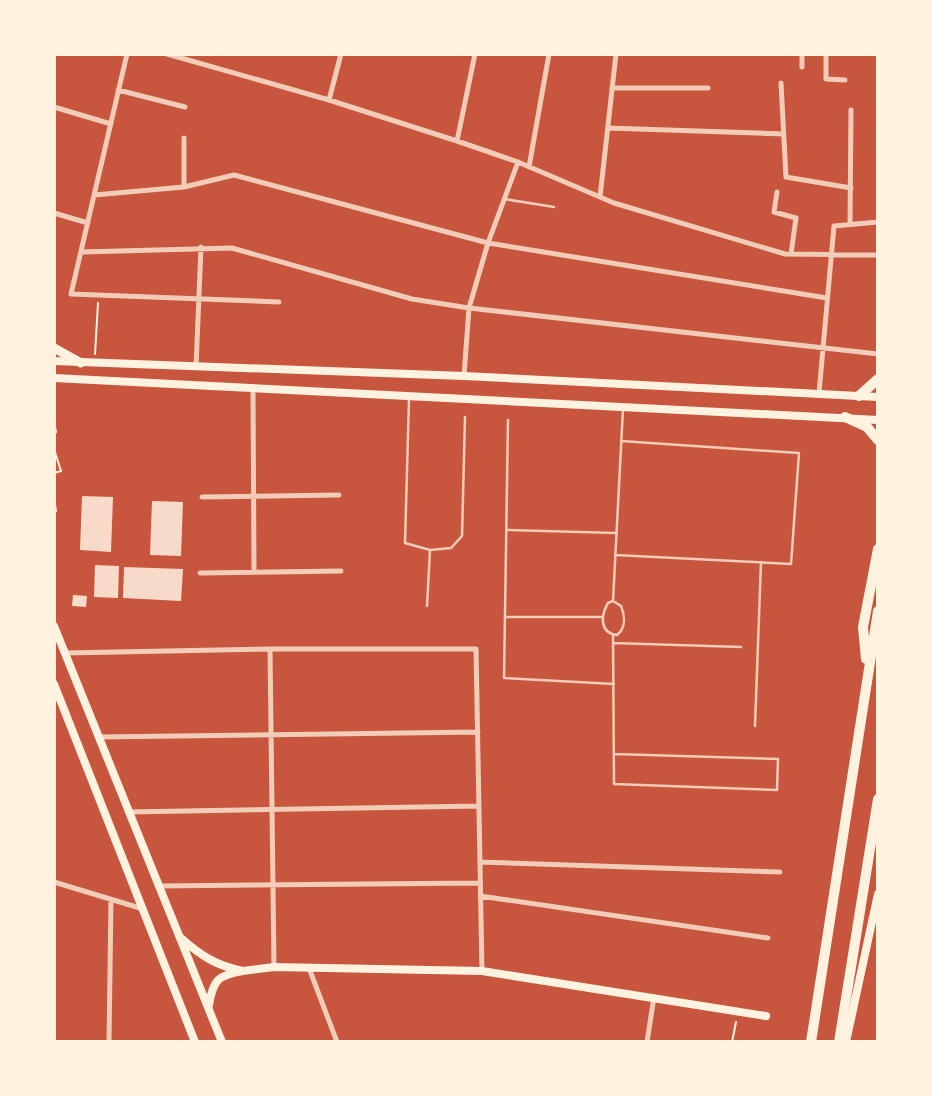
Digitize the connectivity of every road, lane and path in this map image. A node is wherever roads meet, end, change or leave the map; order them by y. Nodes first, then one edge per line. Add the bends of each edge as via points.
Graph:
1 (127, 54) edge
2 (167, 54) edge
3 (341, 54) edge
4 (549, 54) edge
5 (616, 54) edge
6 (802, 54) edge
7 (826, 54) edge
8 (176, 55) edge
9 (473, 55) edge
10 (802, 67) dead end
11 (845, 79) dead end
12 (781, 83) dead end
13 (612, 88) junction
14 (708, 88) dead end
15 (118, 90) junction
16 (329, 100) junction
17 (54, 107) edge
18 (185, 107) dead end
19 (851, 110) dead end
20 (111, 124) junction
21 (608, 128) junction
22 (783, 134) junction
23 (184, 138) dead end
24 (457, 141) junction
25 (518, 162) junction
26 (529, 167) junction
27 (184, 187) junction
28 (851, 188) junction
29 (777, 192) dead end
30 (94, 195) junction
31 (600, 197) junction
32 (504, 200) junction
33 (554, 207) dead end
34 (54, 213) edge
35 (878, 222) edge
36 (88, 223) junction
37 (850, 224) junction
38 (488, 243) junction
39 (201, 247) junction
40 (81, 252) junction
41 (832, 253) junction
42 (791, 254) junction
43 (878, 256) edge
44 (98, 295) junction
45 (827, 298) junction
46 (199, 299) junction
47 (279, 302) dead end
48 (469, 308) junction
49 (54, 348) edge
50 (823, 348) junction
51 (878, 354) edge
52 (54, 361) edge
53 (81, 363) junction
54 (95, 363) junction
55 (196, 367) junction
56 (464, 376) junction
57 (54, 378) edge
58 (878, 379) edge
59 (253, 387) junction
60 (819, 393) junction
61 (409, 396) junction
62 (859, 396) junction
63 (878, 397) edge
64 (623, 405) junction
65 (465, 417) dead end
66 (845, 417) junction
67 (508, 420) dead end
68 (878, 420) edge
69 (54, 422) edge
70 (54, 435) edge
71 (878, 440) edge
72 (621, 441) junction
73 (54, 449) edge
74 (54, 474) edge
75 (339, 495) dead end
76 (253, 496) junction
77 (202, 497) dead end
78 (54, 498) edge
79 (54, 511) edge
80 (507, 530) junction
81 (616, 533) junction
82 (878, 549) edge
83 (430, 550) junction
84 (615, 555) junction
85 (761, 562) junction
86 (341, 571) dead end
87 (254, 572) junction
88 (200, 573) dead end
89 (613, 601) junction
90 (427, 606) dead end
91 (878, 611) edge
92 (505, 617) junction
93 (602, 617) junction
94 (54, 626) edge
95 (613, 635) junction
96 (613, 643) junction
97 (741, 648) dead end
98 (270, 649) junction
99 (65, 653) junction
100 (867, 674) junction
101 (54, 684) edge
102 (614, 684) junction
103 (755, 726) dead end
104 (478, 732) junction
105 (271, 735) junction
106 (97, 737) junction
107 (614, 754) junction
108 (878, 799) edge
109 (479, 806) junction
110 (272, 810) junction
111 (127, 812) junction
112 (480, 862) junction
113 (780, 872) dead end
114 (54, 882) edge
115 (480, 883) junction
116 (273, 885) junction
117 (158, 886) junction
118 (878, 894) edge
119 (480, 895) junction
120 (111, 900) junction
121 (143, 909) junction
122 (177, 934) junction
123 (768, 938) dead end
124 (274, 967) junction
125 (309, 968) junction
126 (243, 971) junction
127 (482, 971) junction
128 (654, 997) junction
129 (208, 1008) junction
130 (737, 1011) junction
131 (766, 1016) dead end
132 (109, 1042) edge
133 (195, 1042) edge
134 (222, 1042) edge
135 (337, 1042) edge
136 (648, 1042) edge
137 (732, 1042) edge
138 (811, 1042) edge
139 (839, 1042) edge
140 (846, 1042) edge

1 - 15 street
2 - 8 street
3 - 16 street
4 - 26 street
5 - 13 street
6 - 10 street
7 - 11 street via 826,79
8 - 16 street
9 - 24 street
12 - 22 street
13 - 14 street
13 - 21 street
15 - 18 street
15 - 20 street
16 - 24 street
17 - 20 street
19 - 28 street
20 - 30 street
21 - 22 street
21 - 31 street
22 - 28 street via 786,177
23 - 27 street
24 - 25 street
25 - 26 street
25 - 32 street
26 - 31 street
27 - 30 street
27 - 38 street via 234,175
28 - 37 street
29 - 42 street via 774,212 796,218
30 - 36 street
31 - 42 street
32 - 33 lane
32 - 38 street
34 - 36 street
35 - 37 street
36 - 40 street
37 - 41 street via 834,226
38 - 45 street
38 - 48 street
39 - 40 street
39 - 46 street
39 - 48 street via 232,248 412,299
40 - 44 street via 71,294
41 - 42 street
41 - 43 street
41 - 45 street
44 - 46 street
44 - 54 path
45 - 50 street
46 - 47 street
46 - 55 street
48 - 50 street
48 - 56 street
49 - 53 main road
50 - 51 street
50 - 60 street
52 - 53 main road
53 - 54 main road
54 - 55 main road
55 - 56 main road
56 - 60 main road
57 - 59 main road
58 - 62 highway
59 - 61 main road
59 - 76 street
60 - 62 main road
61 - 64 main road
61 - 83 lane via 405,543
62 - 63 main road
64 - 66 main road
64 - 72 lane
65 - 83 lane via 462,536 451,548
66 - 68 main road
66 - 71 highway via 867,427
67 - 80 lane
69 - 70 path
72 - 81 lane
72 - 85 lane via 799,453 791,564
73 - 74 path via 61,471
75 - 76 street
76 - 77 street
76 - 87 street
78 - 79 path
80 - 81 lane
80 - 92 lane
81 - 84 lane
82 - 100 highway via 863,627
83 - 90 lane
84 - 85 lane
84 - 89 lane
85 - 103 lane
86 - 87 street
87 - 88 street
89 - 93 lane
89 - 95 lane via 621,606 624,621 621,631
91 - 100 highway
92 - 93 lane
92 - 102 lane via 504,678
93 - 95 lane via 605,630
94 - 99 main road
95 - 96 lane
96 - 97 lane
96 - 102 lane
98 - 99 street
98 - 104 street via 476,649
98 - 105 street
99 - 106 main road
100 - 138 highway
101 - 121 main road
102 - 107 lane
104 - 105 street
104 - 109 street
105 - 106 street
105 - 110 street
106 - 111 main road
107 - 107 lane via 778,759 777,790 614,784
108 - 139 highway
109 - 110 street
109 - 112 street
110 - 111 street
110 - 116 street
111 - 117 main road
112 - 113 street
112 - 115 street
114 - 120 street
115 - 116 street
115 - 119 street
116 - 117 street
116 - 124 street
117 - 122 main road
118 - 140 main road
119 - 123 street
119 - 127 street
120 - 121 street
120 - 132 street
121 - 133 main road
122 - 126 main road via 207,960
122 - 129 main road
124 - 125 main road
124 - 126 main road
125 - 127 main road
125 - 135 street
126 - 129 main road via 218,978
127 - 128 main road
128 - 130 main road
128 - 136 street
129 - 134 main road
130 - 131 main road
130 - 137 path

